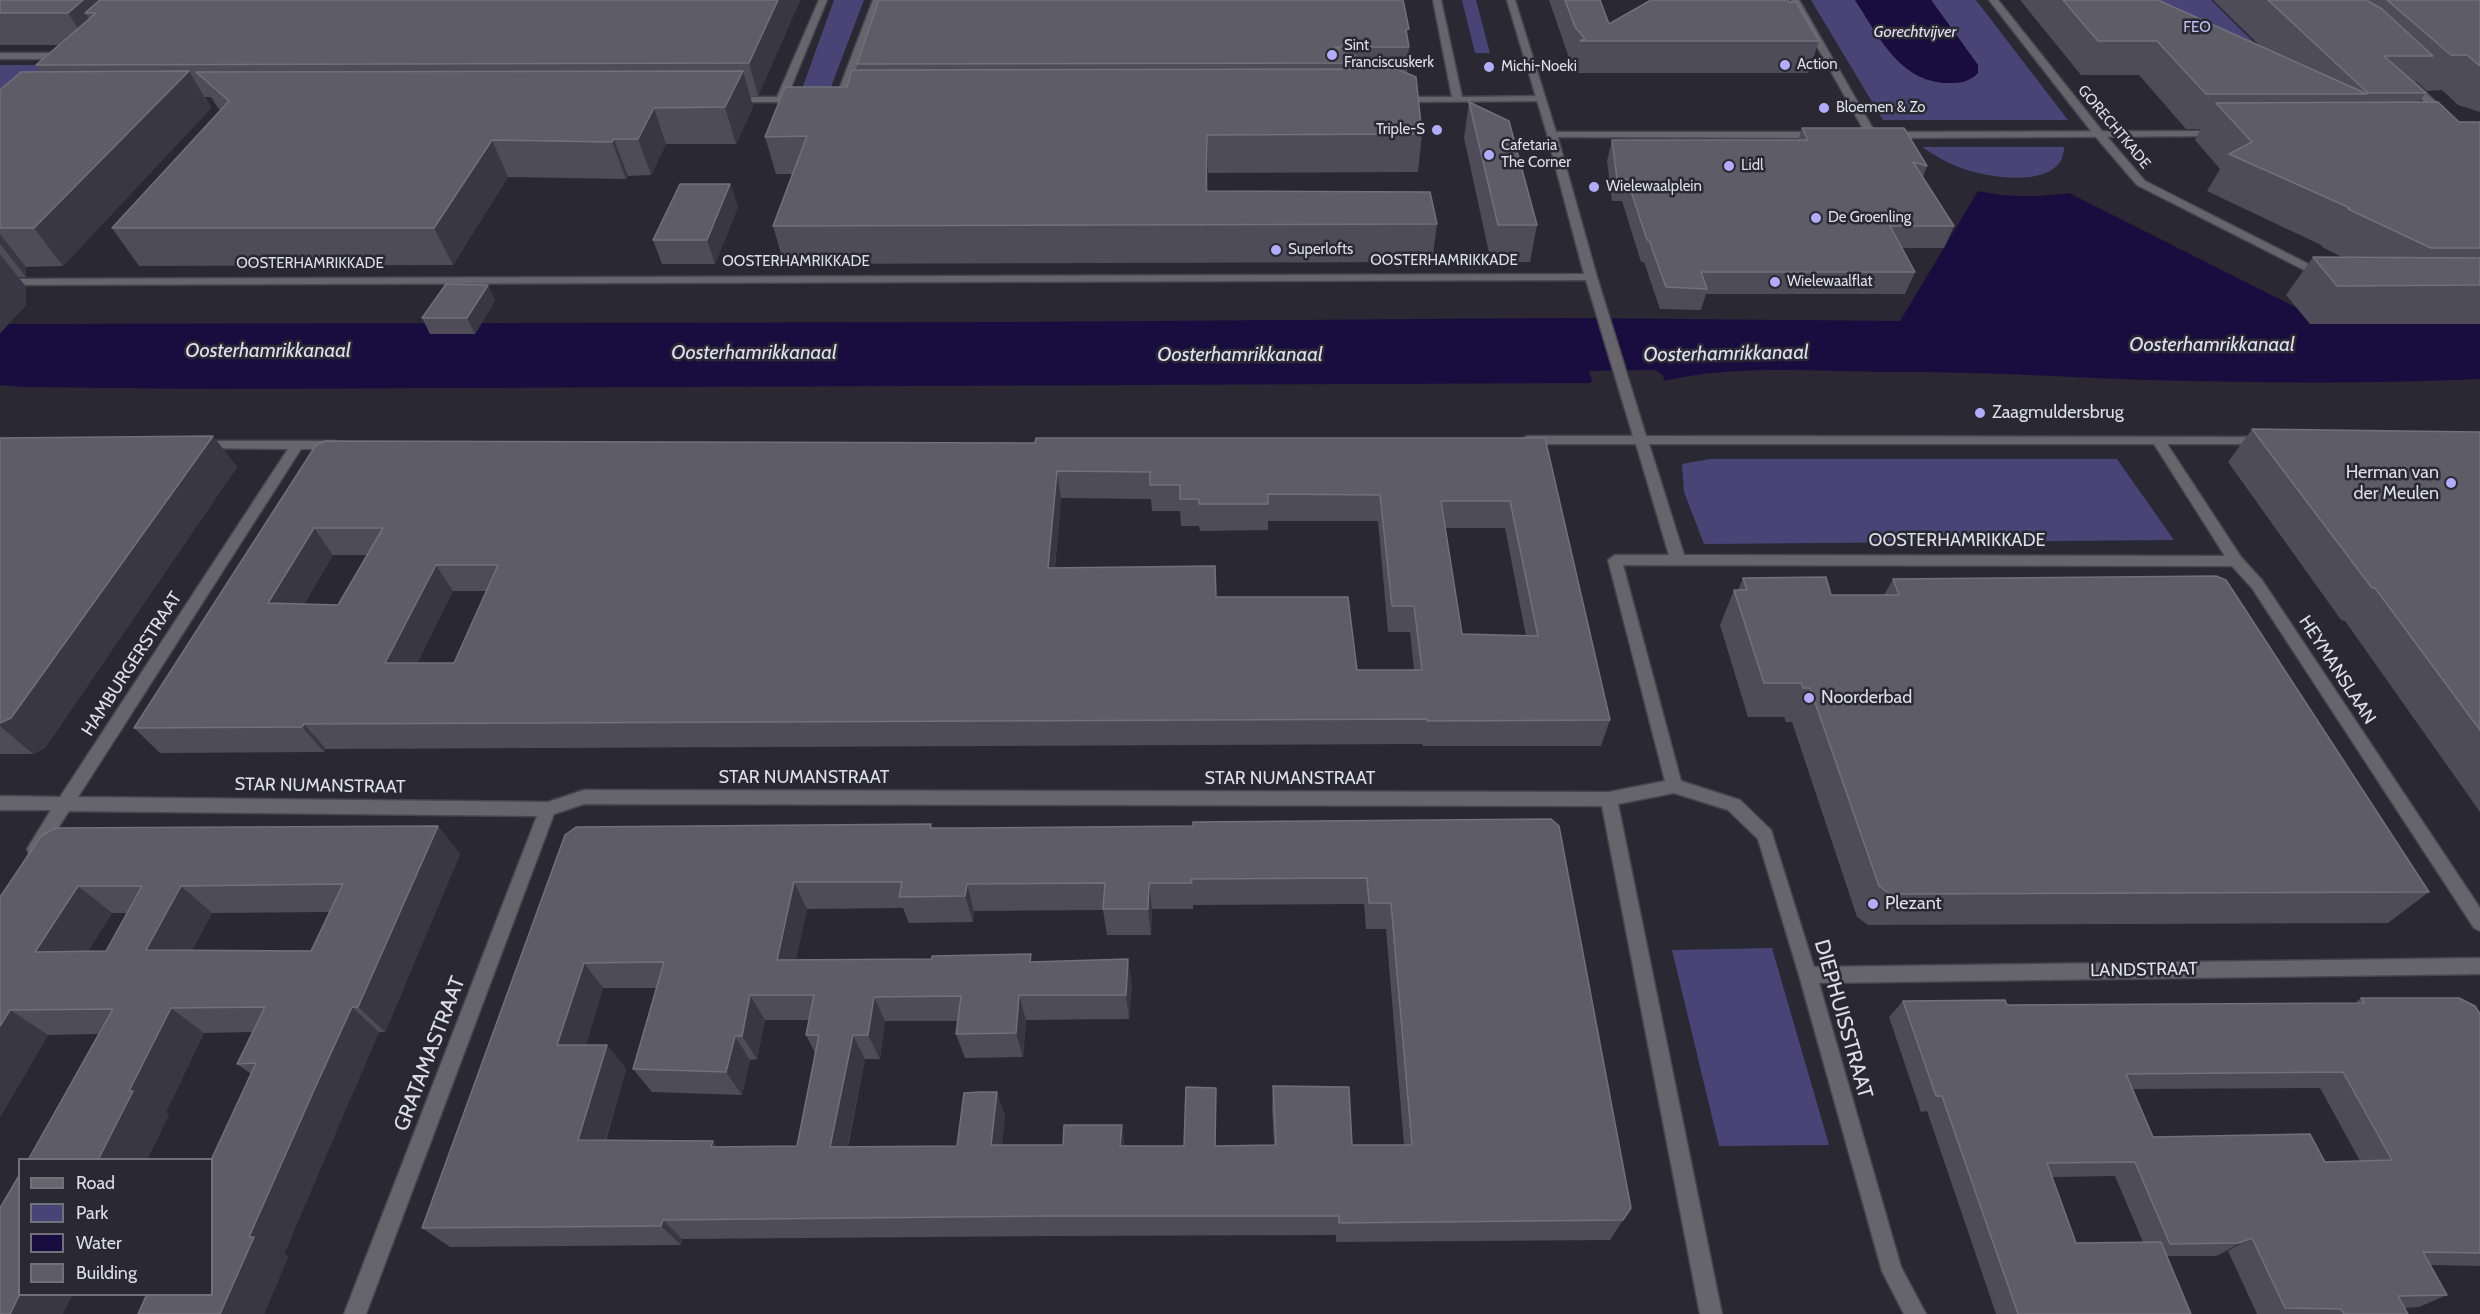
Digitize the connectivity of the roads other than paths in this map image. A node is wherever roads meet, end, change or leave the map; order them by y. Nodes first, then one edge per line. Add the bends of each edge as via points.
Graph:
1 (823, 0) edge
2 (877, 0) edge
3 (1437, 0) edge
4 (1511, 0) edge
5 (1795, 0) edge
6 (1993, 0) edge
7 (0, 56) edge
8 (74, 56) edge
9 (2397, 71) edge
10 (1541, 99) junction
11 (722, 100) edge
12 (781, 100) junction
13 (817, 100) edge
14 (828, 100) edge
15 (840, 100) junction
16 (852, 100) edge
17 (1386, 100) edge
18 (1458, 100) junction
19 (2455, 126) edge
20 (2099, 134) junction
21 (2228, 134) edge
22 (1552, 135) junction
23 (1832, 135) edge
24 (1591, 277) junction
25 (0, 282) edge
26 (2338, 284) edge
27 (2158, 440) junction
28 (2277, 440) edge
29 (1514, 441) edge
30 (1640, 441) junction
31 (192, 445) edge
32 (297, 445) junction
33 (344, 445) edge
34 (1678, 560) junction
35 (2236, 561) junction
36 (1674, 786) junction
37 (1609, 800) junction
38 (0, 802) edge
39 (65, 802) junction
40 (548, 809) junction
41 (24, 867) edge
42 (2480, 923) edge
43 (2480, 966) edge
44 (1808, 975) junction
45 (355, 1314) edge
46 (1711, 1314) edge
47 (1916, 1314) edge

1 - 12 street
2 - 15 street
3 - 18 street
4 - 10 street
5 - 20 street via 1847,92 1866,135
6 - 20 street, GORECHTKADE
7 - 8 street
9 - 19 street
10 - 18 street
10 - 22 street
11 - 12 street
12 - 13 street
14 - 15 street
15 - 16 street
17 - 18 street
20 - 21 street
20 - 26 street, GORECHTKADE via 2141,183
22 - 23 street
22 - 24 street
24 - 25 street, OOSTERHAMRIKKADE
24 - 30 street
27 - 28 street
27 - 30 street
27 - 35 street, HEYMANSLAAN
29 - 30 street
30 - 34 street
31 - 32 street
32 - 33 street
32 - 39 street, HAMBURGERSTRAAT
34 - 35 street, OOSTERHAMRIKKADE
34 - 36 street, OOSTERHAMRIKKADE via 1615,560
35 - 42 street, HEYMANSLAAN via 2257,584
36 - 37 street, DIEPHUISSTRAAT
36 - 44 street, DIEPHUISSTRAAT via 1734,805 1765,835
37 - 40 street, STAR NUMANSTRAAT via 584,797
37 - 46 street
38 - 39 street, STAR NUMANSTRAAT
39 - 40 street, STAR NUMANSTRAAT
39 - 41 street, HAMBURGERSTRAAT
40 - 45 street, GRATAMASTRAAT
43 - 44 street, LANDSTRAAT
44 - 47 street, DIEPHUISSTRAAT via 1892,1271

